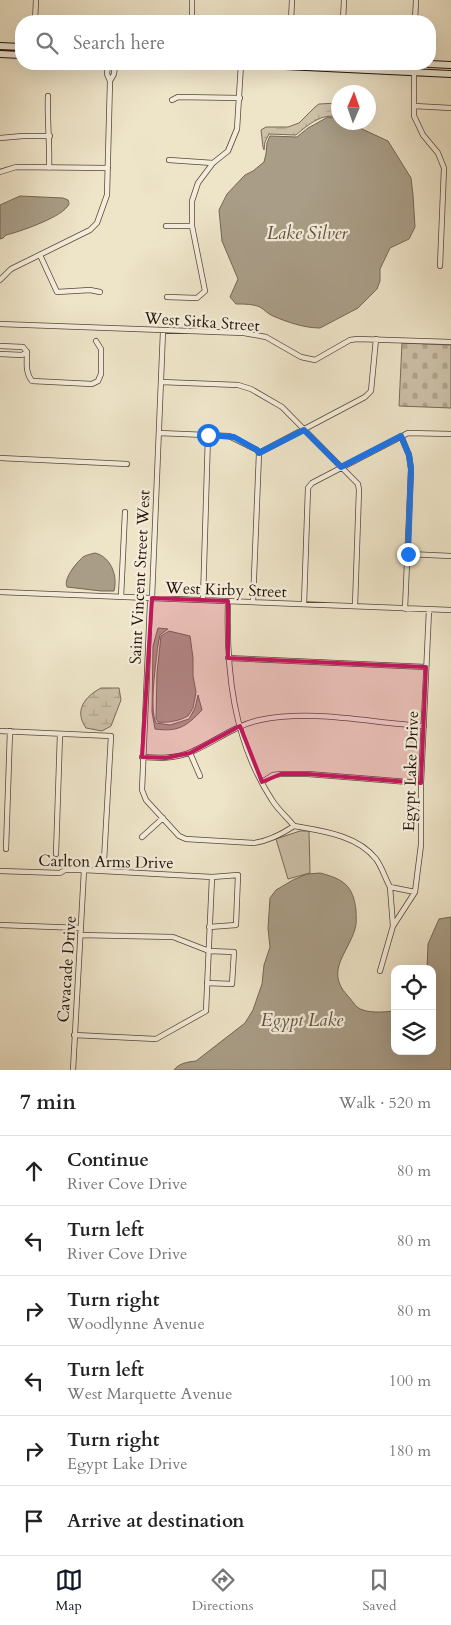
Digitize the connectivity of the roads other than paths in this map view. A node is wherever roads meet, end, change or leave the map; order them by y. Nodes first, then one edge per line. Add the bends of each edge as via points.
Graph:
1 (36, 0) edge
2 (192, 0) edge
3 (292, 0) edge
4 (344, 0) edge
5 (416, 0) edge
6 (35, 15) edge
7 (192, 15) edge
8 (291, 15) edge
9 (343, 15) edge
10 (415, 15) edge
11 (0, 46) edge
12 (15, 47) edge
13 (0, 54) edge
14 (15, 55) edge
15 (436, 64) edge
16 (451, 65) edge
17 (107, 70) edge
18 (114, 70) edge
19 (242, 70) edge
20 (390, 70) edge
21 (414, 72) junction
22 (451, 74) edge
23 (110, 81) junction
24 (48, 96) dead end
25 (240, 98) junction
26 (172, 100) dead end
27 (414, 106) junction
28 (451, 108) edge
29 (50, 136) junction
30 (0, 138) edge
31 (169, 160) dead end
32 (213, 163) junction
33 (49, 168) junction
34 (108, 168) junction
35 (0, 172) edge
36 (166, 226) dead end
37 (192, 226) junction
38 (40, 255) junction
39 (440, 266) dead end
40 (0, 280) edge
41 (100, 292) dead end
42 (167, 297) dead end
43 (0, 324) edge
44 (163, 330) junction
45 (376, 339) junction
46 (96, 341) dead end
47 (451, 342) edge
48 (0, 346) edge
49 (27, 352) junction
50 (0, 354) edge
51 (161, 382) junction
52 (304, 430) junction
53 (159, 432) junction
54 (451, 434) edge
55 (208, 435) junction
56 (401, 436) junction
57 (259, 453) junction
58 (0, 458) edge
59 (126, 464) dead end
60 (341, 467) junction
61 (125, 512) dead end
62 (408, 554) junction
63 (451, 556) edge
64 (0, 592) edge
65 (121, 597) junction
66 (152, 598) junction
67 (202, 600) junction
68 (228, 601) junction
69 (253, 602) junction
70 (304, 604) junction
71 (355, 606) junction
72 (405, 609) junction
73 (429, 610) junction
74 (451, 610) edge
75 (228, 658) junction
76 (426, 667) junction
77 (240, 726) junction
78 (424, 726) junction
79 (0, 730) edge
80 (10, 731) junction
81 (60, 734) junction
82 (190, 752) junction
83 (142, 757) junction
84 (200, 776) dead end
85 (262, 782) junction
86 (421, 783) junction
87 (163, 818) junction
88 (294, 826) junction
89 (142, 837) dead end
90 (6, 849) dead end
91 (56, 854) dead end
92 (104, 861) dead end
93 (84, 870) junction
94 (0, 871) edge
95 (212, 877) junction
96 (390, 887) junction
97 (415, 892) junction
98 (0, 925) edge
99 (393, 926) junction
100 (209, 927) junction
101 (81, 928) junction
102 (80, 935) junction
103 (209, 950) junction
104 (380, 971) dead end
105 (208, 983) junction
106 (74, 1036) junction
107 (73, 1070) edge

1 - 6 street
2 - 7 street
3 - 8 street
4 - 9 street
5 - 10 street
11 - 12 main road
13 - 14 main road
15 - 16 main road
17 - 23 street
18 - 23 street
19 - 25 street
20 - 21 main road
21 - 22 main road
21 - 27 street
23 - 34 street
24 - 29 street
25 - 26 street via 178,97
25 - 32 street via 237,129 228,151
27 - 28 street
27 - 39 street via 414,116 423,135 438,153 444,168
29 - 30 street
29 - 33 street
31 - 32 street
32 - 37 street via 198,183 192,201
33 - 34 street
33 - 35 street via 16,167
34 - 38 street via 106,195 97,223 90,230
36 - 37 street
37 - 42 street via 205,291 196,298
38 - 40 street via 11,268
38 - 41 street via 57,292
43 - 44 street, West Sitka Street
44 - 45 street, West Sitka Street via 255,334 301,357 315,360 350,340
44 - 51 street, Saint Vincent Street West
45 - 47 street, West Sitka Street
45 - 52 street via 372,391
46 - 49 street via 101,349 101,374 92,384 32,381 27,370
48 - 49 street via 23,347
49 - 50 street via 22,355
51 - 52 street via 245,386 282,407
51 - 53 street, Saint Vincent Street West
52 - 57 street
52 - 60 street
53 - 55 street
53 - 66 street, Saint Vincent Street West
54 - 56 street via 415,432
55 - 57 street via 234,437
55 - 67 street
56 - 60 street
56 - 62 street via 411,469
57 - 69 street
58 - 59 street
60 - 70 street via 308,488
60 - 71 street via 358,484 359,490
61 - 65 street
62 - 63 street
62 - 72 street
64 - 65 street, West Kirby Street
65 - 66 street, West Kirby Street
66 - 67 street, West Kirby Street
66 - 83 street, Saint Vincent Street West
67 - 68 street, West Kirby Street
68 - 69 street, West Kirby Street
68 - 75 street
69 - 70 street, West Kirby Street
70 - 71 street, West Kirby Street
71 - 72 street, West Kirby Street
72 - 73 street, West Kirby Street
73 - 74 street, West Kirby Street
73 - 76 street, Egypt Lake Drive
75 - 76 street
75 - 77 street
76 - 78 street, Egypt Lake Drive
77 - 78 street via 258,720 299,716
77 - 82 street
77 - 85 street
78 - 86 street, Egypt Lake Drive
79 - 80 street
80 - 81 street
80 - 90 street
81 - 91 street
81 - 92 street via 111,736
82 - 83 street via 166,758
82 - 84 street
83 - 87 street, Saint Vincent Street West via 142,790 146,800
85 - 86 street via 273,775 308,774
85 - 88 street
86 - 97 street, Egypt Lake Drive via 421,845
87 - 88 street, Saint Vincent Street West via 179,836 196,841 262,842
87 - 89 street
88 - 96 street via 330,833 358,844 376,860
93 - 94 street, Carlton Arms Drive via 60,873
93 - 95 street, Carlton Arms Drive
93 - 101 street, Cavacade Drive
95 - 100 street
95 - 100 street, Carlton Arms Drive via 238,875 236,925
96 - 97 street
96 - 99 street, Egypt Lake Drive
97 - 99 street, Egypt Lake Drive
98 - 101 street
99 - 104 street, Egypt Lake Drive
100 - 103 street
101 - 102 street, Cavacade Drive
102 - 103 street via 173,937
102 - 106 street, Cavacade Drive
103 - 105 street
103 - 105 street via 234,952 232,984
105 - 106 street via 206,1012 156,1039
106 - 107 street, Cavacade Drive

